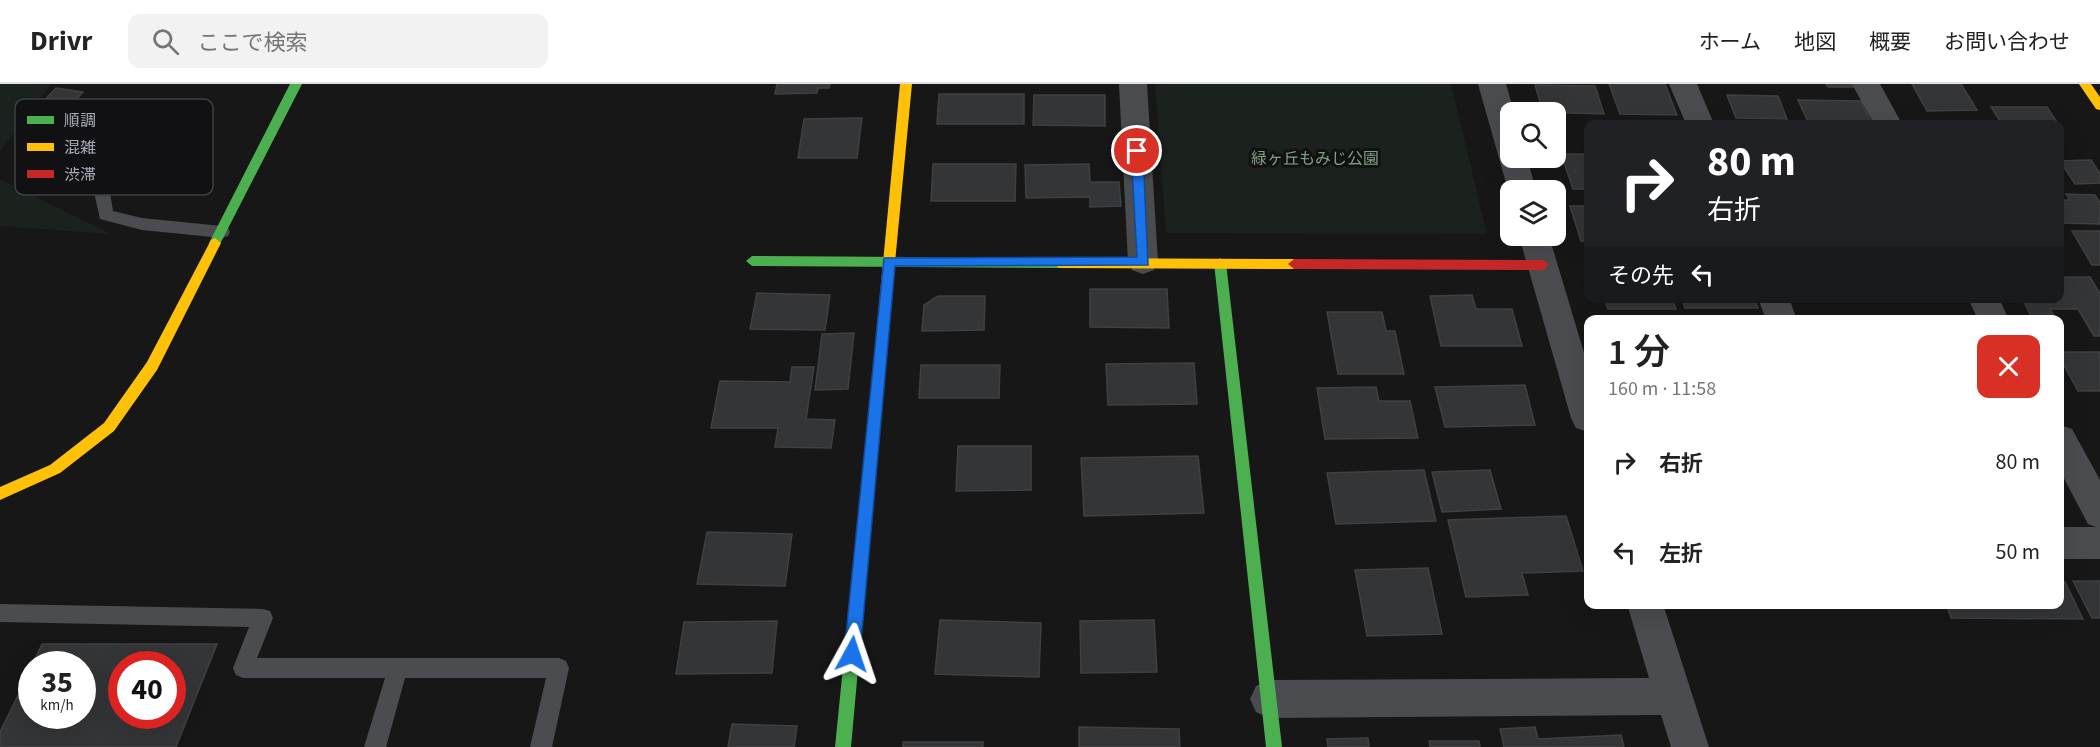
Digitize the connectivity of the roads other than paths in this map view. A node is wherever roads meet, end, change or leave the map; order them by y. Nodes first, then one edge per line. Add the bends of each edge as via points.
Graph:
1 (296, 84) edge
2 (906, 84) edge
3 (1133, 84) edge
4 (1492, 84) edge
5 (1683, 84) edge
6 (1866, 84) edge
7 (1500, 113) edge
8 (1698, 120) edge
9 (1886, 120) edge
10 (103, 195) edge
11 (222, 232) junction
12 (1539, 250) edge
13 (752, 261) dead end
14 (889, 261) junction
15 (1143, 262) junction
16 (1220, 263) junction
17 (1584, 404) edge
18 (2064, 446) edge
19 (0, 494) edge
20 (2100, 513) edge
21 (2064, 543) edge
22 (2100, 543) edge
23 (1647, 609) edge
24 (0, 613) edge
25 (398, 668) junction
26 (1675, 696) junction
27 (1269, 699) junction
28 (375, 747) edge
29 (541, 747) edge
30 (843, 747) edge
31 (1274, 747) edge
32 (1690, 747) edge

1 - 11 street
2 - 14 street
3 - 15 street
4 - 7 street
5 - 8 street
6 - 9 street
10 - 11 lane via 106,215 142,224
11 - 19 street via 152,366 109,427 55,470
12 - 16 street
12 - 17 street
13 - 14 street
14 - 15 street
14 - 30 street
15 - 16 street
16 - 27 street
18 - 20 street
21 - 22 street
23 - 26 street
24 - 25 lane via 263,618 243,668
25 - 28 lane
25 - 29 lane via 559,668
26 - 27 street
26 - 32 street
27 - 31 street

